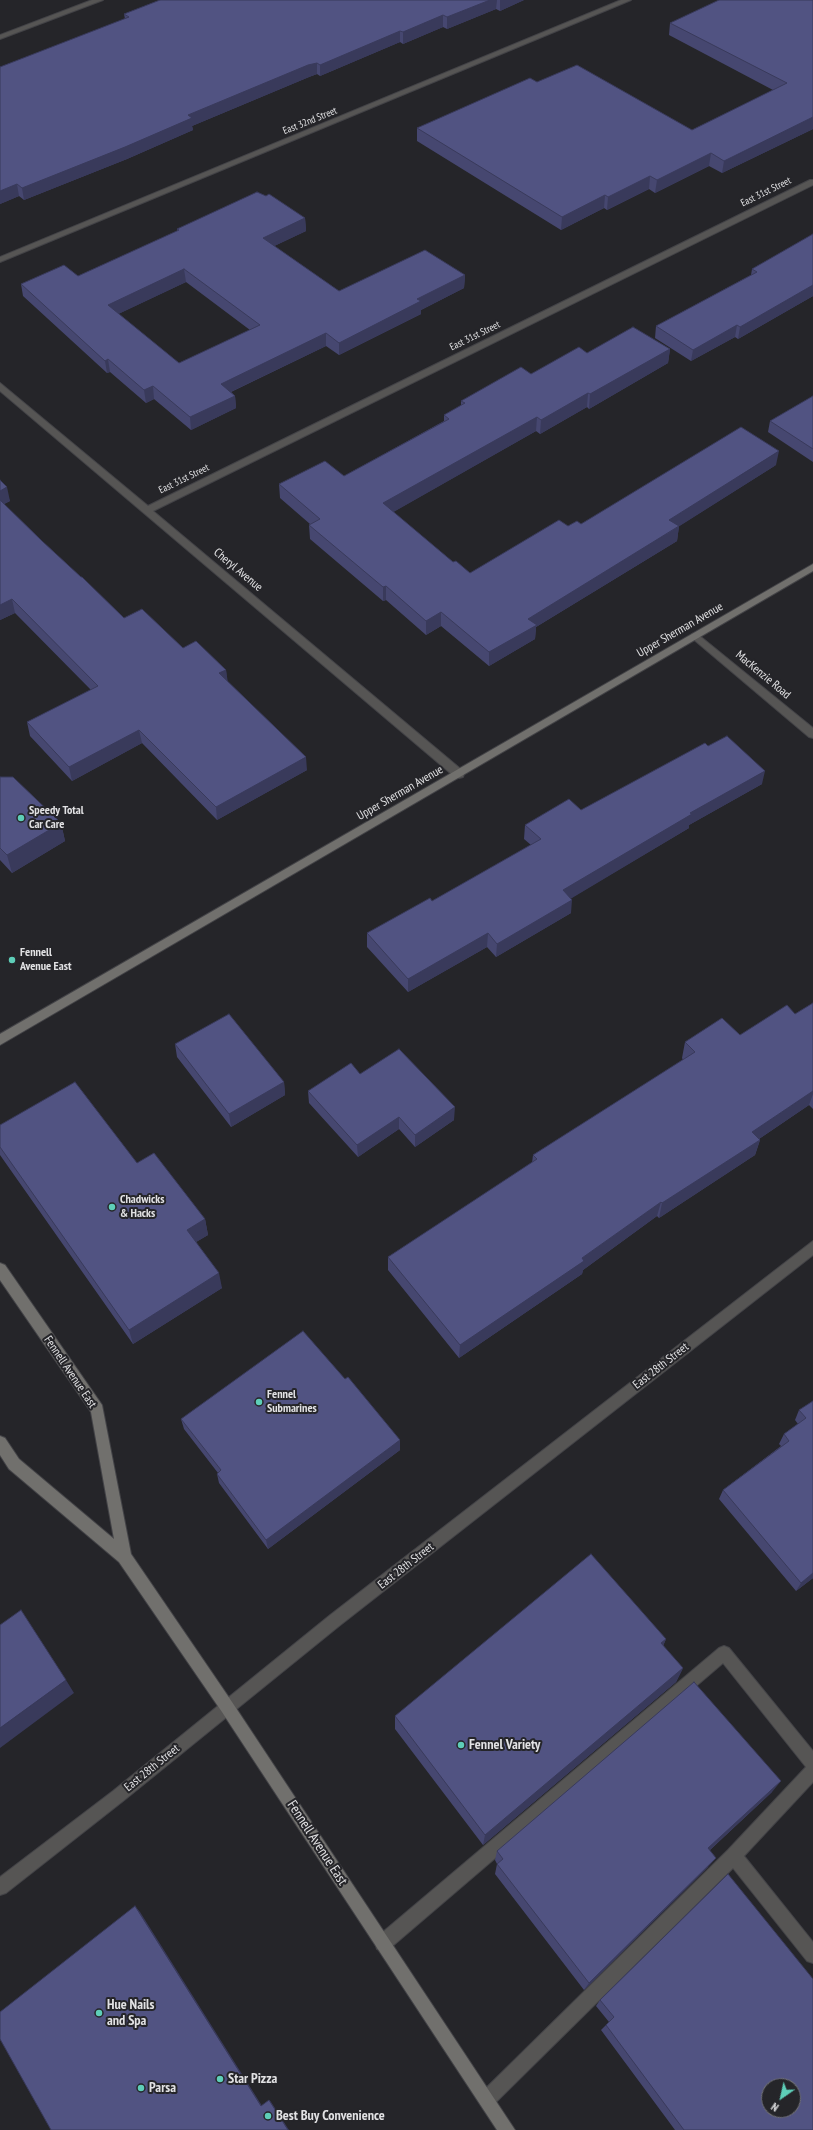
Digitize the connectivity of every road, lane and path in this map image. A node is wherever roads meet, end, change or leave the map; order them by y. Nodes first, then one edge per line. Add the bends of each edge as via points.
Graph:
1 (99, 0) edge
2 (627, 0) edge
3 (0, 37) edge
4 (813, 182) edge
5 (0, 260) edge
6 (0, 386) edge
7 (147, 510) junction
8 (813, 567) edge
9 (696, 636) junction
10 (813, 734) edge
11 (459, 774) junction
12 (0, 1040) edge
13 (813, 1247) edge
14 (0, 1269) edge
15 (0, 1443) edge
16 (124, 1557) junction
17 (227, 1707) junction
18 (813, 1763) edge
19 (813, 1771) edge
20 (734, 1856) junction
21 (0, 1887) edge
22 (383, 1943) junction
23 (813, 1955) edge
24 (486, 2099) junction
25 (507, 2130) edge

1 - 3 street
2 - 5 street, East 32nd Street
4 - 7 street, East 31st Street
6 - 7 street, Cheryl Avenue
7 - 11 street, Cheryl Avenue
8 - 9 main road, Upper Sherman Avenue
9 - 10 street, MacKenzie Road
9 - 11 main road, Upper Sherman Avenue
11 - 12 main road, Upper Sherman Avenue
13 - 17 street, East 28th Street
14 - 16 main road, Fennell Avenue East via 97,1410
15 - 16 main road, Fennell Avenue East via 14,1464
16 - 17 main road, Fennell Avenue East
17 - 21 street, East 28th Street via 118,1796
17 - 22 main road, Fennell Avenue East
18 - 22 street via 724,1653
19 - 20 street
20 - 23 street
20 - 24 street
22 - 24 main road, Fennell Avenue East
24 - 25 main road, Fennell Avenue East

